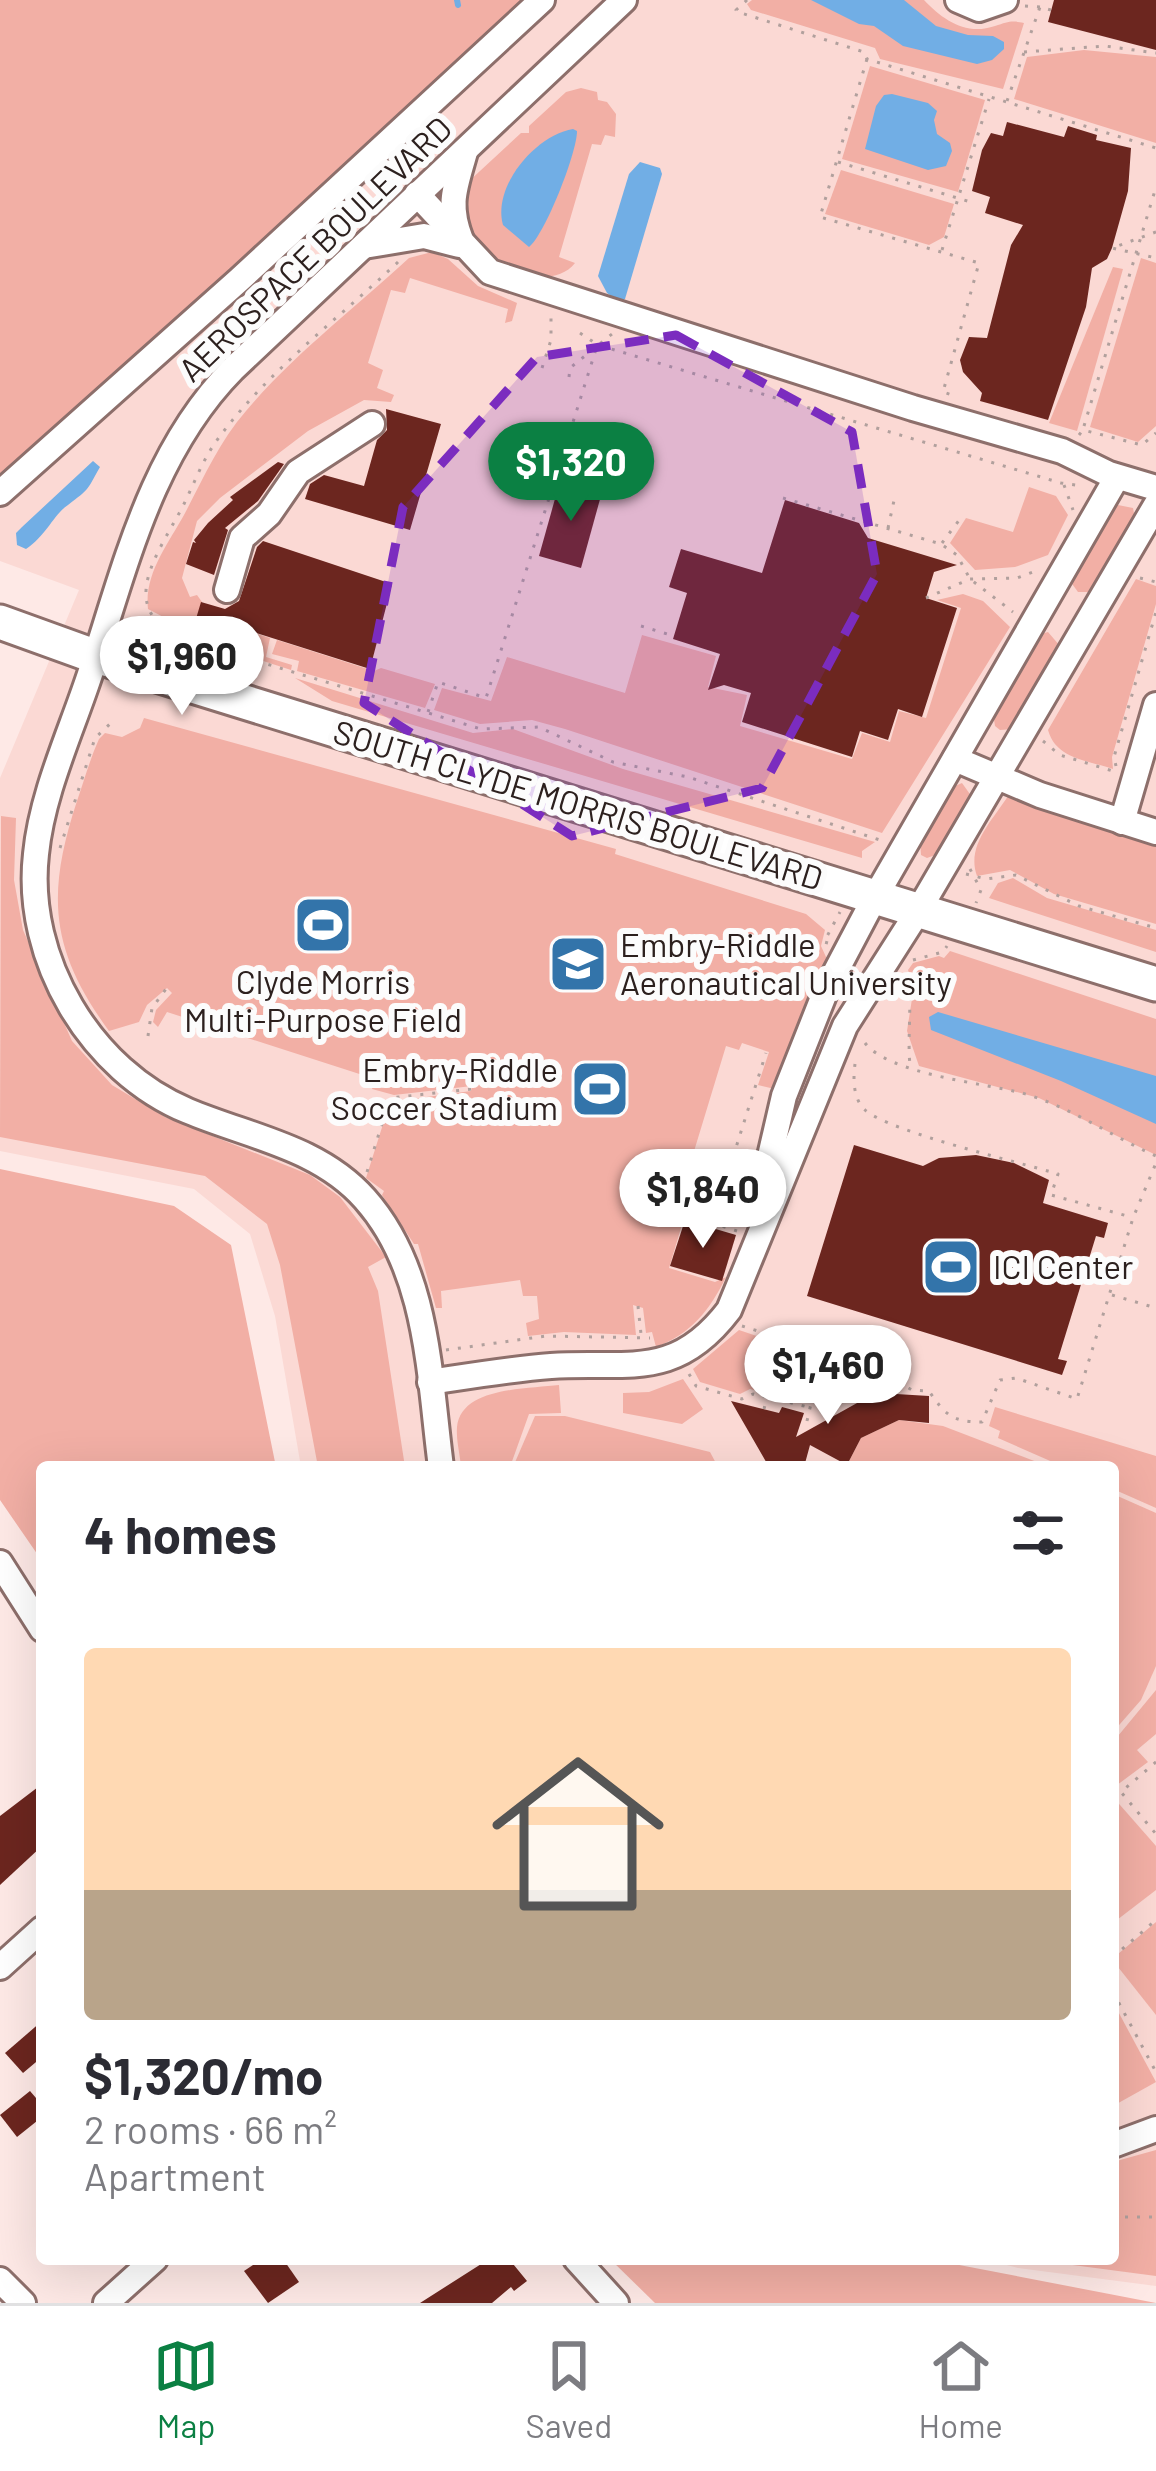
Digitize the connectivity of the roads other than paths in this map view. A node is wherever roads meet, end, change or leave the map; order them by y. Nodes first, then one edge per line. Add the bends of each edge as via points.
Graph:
1 (542, 0) edge
2 (624, 0) edge
3 (958, 0) edge
4 (1012, 3) edge
5 (466, 149) junction
6 (417, 194) junction
7 (362, 246) junction
8 (464, 248) junction
9 (372, 424) dead end
10 (1117, 477) junction
11 (1156, 488) edge
12 (0, 493) edge
13 (1156, 506) edge
14 (227, 590) dead end
15 (0, 622) edge
16 (96, 656) junction
17 (1156, 705) edge
18 (955, 759) junction
19 (996, 777) junction
20 (1122, 821) junction
21 (1156, 832) edge
22 (874, 898) junction
23 (917, 913) junction
24 (1156, 984) edge
25 (744, 1275) junction
26 (439, 1381) junction
27 (441, 1461) edge
28 (0, 1563) edge
29 (36, 1620) edge
30 (36, 1934) edge
31 (0, 1967) edge
32 (1156, 2128) edge
33 (1119, 2143) edge
34 (148, 2265) edge
35 (580, 2265) edge
36 (0, 2279) edge
37 (604, 2299) edge
38 (23, 2303) edge
39 (106, 2303) edge

1 - 12 street
2 - 5 street, AEROSPACE BOULEVARD
3 - 4 street via 979,9
5 - 6 street, AEROSPACE BOULEVARD
5 - 8 street via 452,197
6 - 7 street, AEROSPACE BOULEVARD
6 - 8 street
7 - 8 street via 424,236
7 - 16 street, AEROSPACE BOULEVARD via 184,426 160,471
8 - 10 street via 512,281 1062,451
9 - 14 street via 298,472 242,538
10 - 11 street
10 - 18 street
13 - 19 street
15 - 16 main road, SOUTH CLYDE MORRIS BOULEVARD
16 - 22 main road, SOUTH CLYDE MORRIS BOULEVARD
16 - 26 street, AEROSPACE BOULEVARD via 36,852 40,931 59,982 89,1033 144,1088 284,1144 348,1181 398,1247
17 - 20 street
18 - 19 street
18 - 22 street
19 - 20 street
19 - 23 street
20 - 21 street
22 - 23 main road, SOUTH CLYDE MORRIS BOULEVARD
22 - 25 street via 795,1065
23 - 24 main road, SOUTH CLYDE MORRIS BOULEVARD
23 - 25 street via 845,1027
25 - 26 street via 708,1337 659,1362
26 - 27 street, AEROSPACE BOULEVARD
28 - 29 street
30 - 31 street
32 - 33 street
34 - 39 street
35 - 37 street
36 - 38 street

